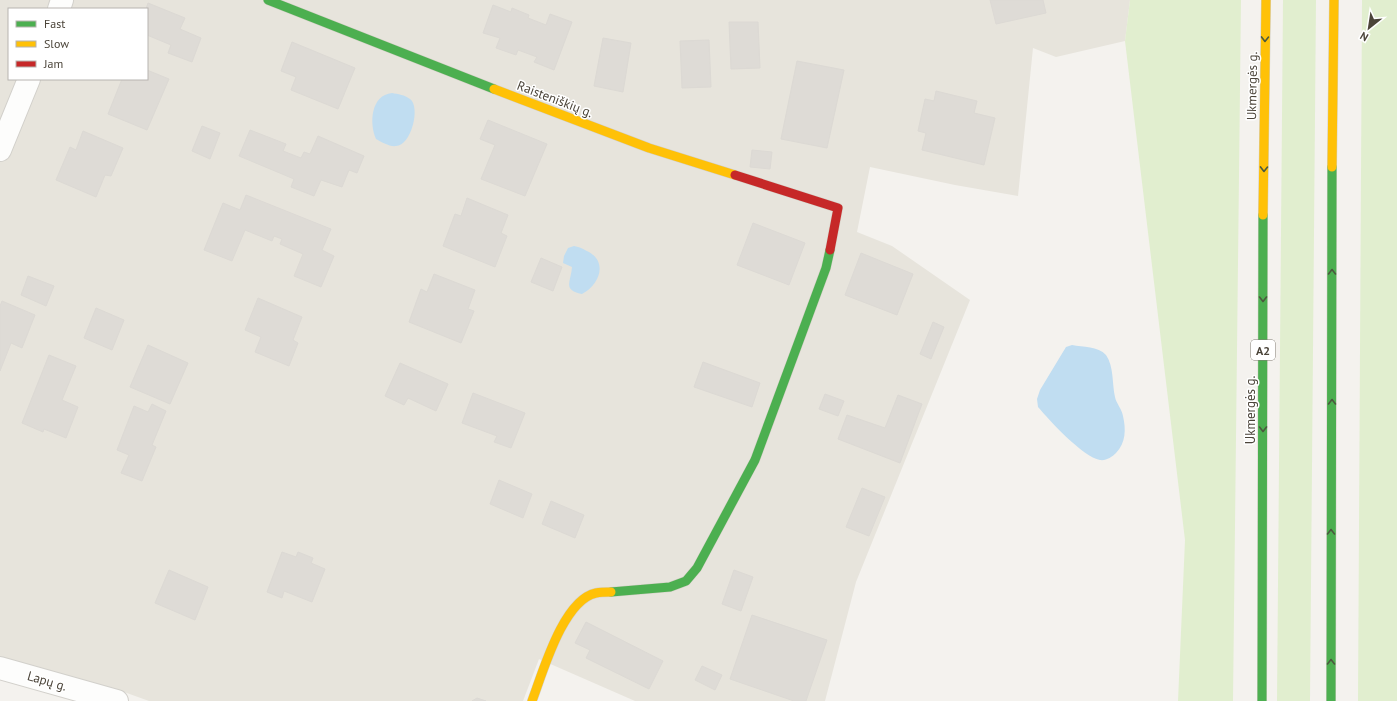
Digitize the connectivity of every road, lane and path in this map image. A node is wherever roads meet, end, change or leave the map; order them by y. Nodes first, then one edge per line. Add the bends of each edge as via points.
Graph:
1 (268, 0) edge
2 (1266, 0) edge
3 (1334, 0) edge
4 (30, 80) edge
5 (0, 150) edge
6 (0, 668) edge
7 (117, 701) edge
8 (532, 701) edge
9 (1262, 701) edge
10 (1331, 701) edge

1 - 8 main road, Raisteniškių g. via 649,148 838,208 826,268 755,460 697,568 686,581 670,587 595,593 581,601 570,613 555,639
2 -> 9 main road, Ukmergės g. / A2
10 -> 3 main road
4 - 5 street
6 - 7 street, Lapų g.

